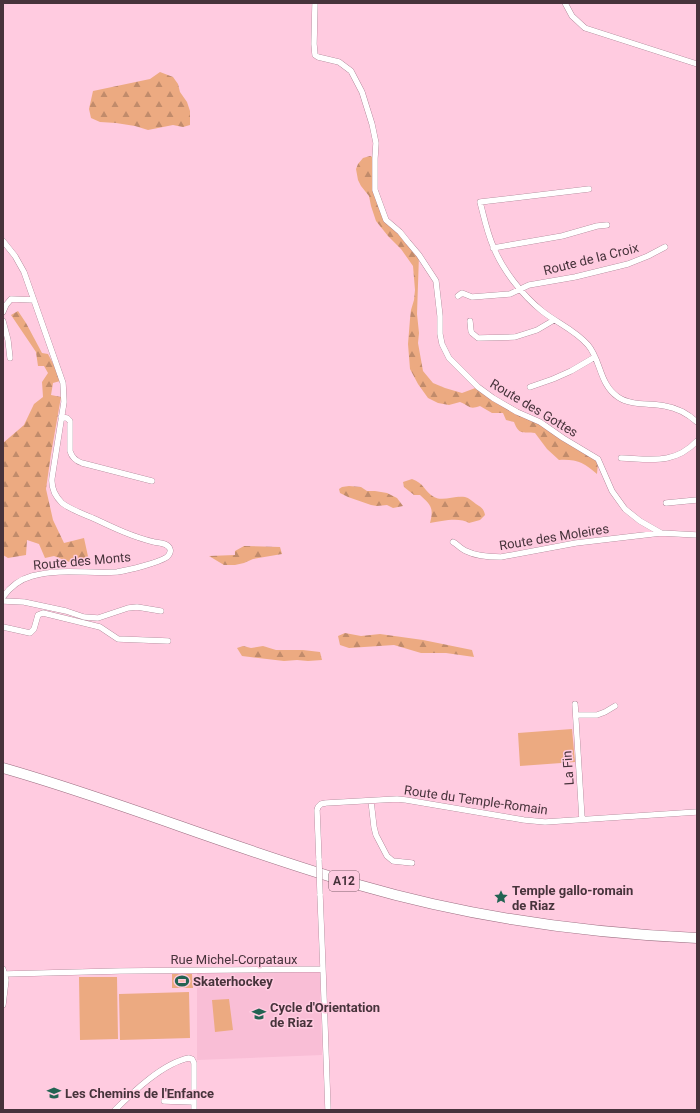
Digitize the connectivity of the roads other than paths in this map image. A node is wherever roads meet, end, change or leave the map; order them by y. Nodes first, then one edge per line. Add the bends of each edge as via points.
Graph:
1 (315, 3) edge
2 (565, 3) edge
3 (697, 64) edge
4 (589, 189) dead end
5 (607, 226) dead end
6 (3, 241) edge
7 (665, 247) dead end
8 (493, 248) junction
9 (520, 289) junction
10 (458, 296) dead end
11 (34, 300) junction
12 (3, 312) edge
13 (554, 320) junction
14 (3, 321) edge
15 (470, 321) dead end
16 (595, 357) junction
17 (10, 358) dead end
18 (530, 387) dead end
19 (62, 417) junction
20 (697, 422) edge
21 (697, 441) edge
22 (621, 458) dead end
23 (152, 481) dead end
24 (697, 500) edge
25 (666, 503) dead end
26 (661, 533) junction
27 (697, 535) edge
28 (453, 542) dead end
29 (3, 597) edge
30 (3, 601) edge
31 (161, 611) dead end
32 (3, 627) edge
33 (168, 641) dead end
34 (575, 704) dead end
35 (615, 706) dead end
36 (576, 715) junction
37 (3, 768) edge
38 (3, 774) edge
39 (371, 800) junction
40 (697, 812) edge
41 (582, 819) junction
42 (412, 863) dead end
43 (697, 938) edge
44 (697, 945) edge
45 (323, 969) junction
46 (4, 972) edge
47 (3, 1005) edge
48 (164, 1101) dead end
49 (194, 1102) junction
50 (115, 1110) edge
51 (194, 1110) edge
52 (328, 1110) edge

1 - 26 street, Route des Gottes via 315,54 339,62 351,71 362,92 376,142 376,190 386,220 419,255 436,281 440,333 449,358 493,398 540,422 598,459 612,491 626,509
2 - 3 street via 572,16 585,28
4 - 8 street via 480,202
5 - 8 street
6 - 11 street, Route des Monts via 22,267
7 - 9 street, Route de la Croix via 628,264
8 - 9 street
9 - 10 street, Route de la Croix via 510,294 472,297 462,293
9 - 13 street
11 - 12 street via 10,299
11 - 19 street, Route des Monts via 63,384
13 - 15 street via 537,330 515,337 478,338 472,334
13 - 16 street via 578,334 590,346
14 - 17 street
16 - 18 street via 571,371
16 - 20 street via 605,382 619,398 678,409
19 - 23 street via 70,421 70,451 77,461
19 - 29 street, Route des Monts via 52,481 53,490 59,499 71,509 130,534 166,544 170,554 124,571 54,572 30,576
21 - 22 street via 674,457
24 - 25 street
26 - 27 street, Route des Gottes
26 - 28 street, Route des Moleires via 576,543 501,558 466,551
30 - 31 street via 24,602 98,618 128,608
32 - 33 street via 31,632 38,615 43,613 100,628 118,639
34 - 36 street, La Fin
35 - 36 street via 597,715
36 - 41 street, La Fin
37 - 43 highway, A12 via 320,874 413,900 482,915 552,926
38 - 44 highway, A12 via 305,876 412,906 480,921 564,934
39 - 41 street, Route du Temple-Romain via 406,800 545,822
39 - 42 street via 376,835 387,856 393,861
39 - 45 street, Route du Temple-Romain, bridge via 326,803 321,804 317,810
40 - 41 street, Route du Temple-Romain
45 - 46 street, Rue Michel-Corpataux
45 - 52 street
46 - 47 street via 6,980
48 - 49 street
49 - 50 street via 194,1063 189,1058 166,1068
49 - 51 street

